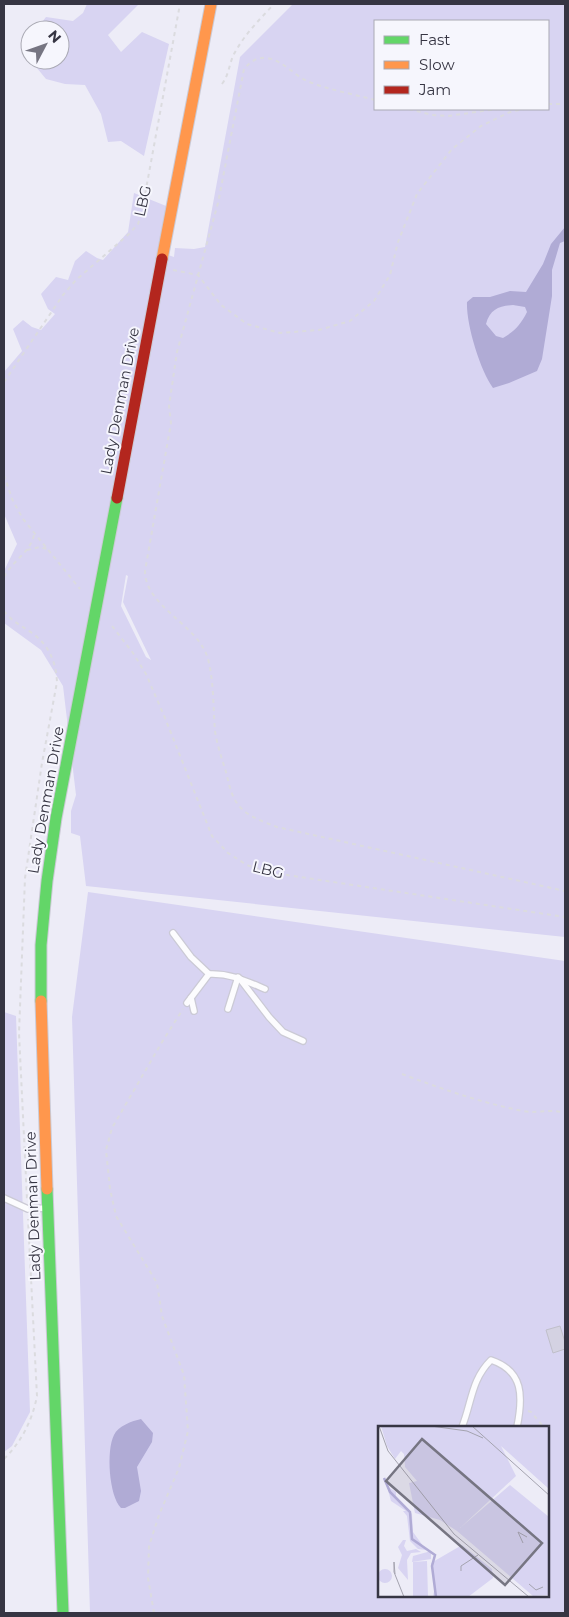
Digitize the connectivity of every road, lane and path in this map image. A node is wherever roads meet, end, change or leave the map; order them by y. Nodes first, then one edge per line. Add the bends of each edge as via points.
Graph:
1 (180, 4) edge
2 (211, 4) edge
3 (274, 4) edge
4 (222, 84) dead end
5 (374, 100) edge
6 (549, 104) edge
7 (565, 104) edge
8 (413, 110) edge
9 (490, 110) edge
10 (519, 110) edge
11 (161, 267) junction
12 (198, 275) junction
13 (4, 382) edge
14 (4, 475) edge
15 (34, 534) junction
16 (47, 549) junction
17 (27, 550) junction
18 (4, 577) edge
19 (80, 589) dead end
20 (112, 626) dead end
21 (565, 891) edge
22 (565, 917) edge
23 (173, 933) dead end
24 (209, 974) junction
25 (238, 977) junction
26 (265, 989) dead end
27 (191, 998) junction
28 (187, 1003) joint
29 (228, 1008) dead end
30 (194, 1011) dead end
31 (303, 1041) dead end
32 (402, 1074) dead end
33 (565, 1113) edge
34 (4, 1198) edge
35 (48, 1208) junction
36 (521, 1408) junction
37 (542, 1425) dead end
38 (462, 1426) edge
39 (517, 1426) edge
40 (63, 1613) edge
41 (154, 1613) edge

1 - 13 path, LBG via 138,224 63,294
2 - 11 street, Lady Denman Drive
3 - 4 path via 234,55
5 - 12 path via 316,84 273,59 257,58 250,62 241,80 218,203
6 - 7 path
8 - 9 path via 448,116
10 - 12 path via 481,126 452,149 416,194 390,275 374,301 350,321 319,330 280,333 247,324 221,305
11 - 12 path
11 - 35 street, Lady Denman Drive via 56,818 47,881 41,945 41,1025
12 - 21 path via 177,352 169,406 171,423 145,580 152,593 194,636 208,657 215,734 231,793 240,807 255,818 277,827
14 - 15 path via 12,499
15 - 16 path
15 - 17 path
16 - 17 path
16 - 19 path
17 - 18 path via 12,563
20 - 22 path, LBG via 146,674 212,836 246,866 267,872
23 - 24 lane
24 - 25 lane
24 - 27 lane
25 - 26 lane
25 - 29 lane
25 - 31 lane via 283,1032
27 - 28 lane
27 - 30 lane
28 - 41 path via 112,1128 106,1150 116,1216 157,1283 162,1316 184,1375 188,1431 179,1468 149,1546 148,1578
32 - 33 path via 493,1104 527,1112 554,1110
34 - 35 lane via 28,1209
35 - 40 street, Lady Denman Drive
36 - 37 path via 531,1412
36 - 38 lane via 521,1392 514,1372 490,1360 474,1384
36 - 39 lane

